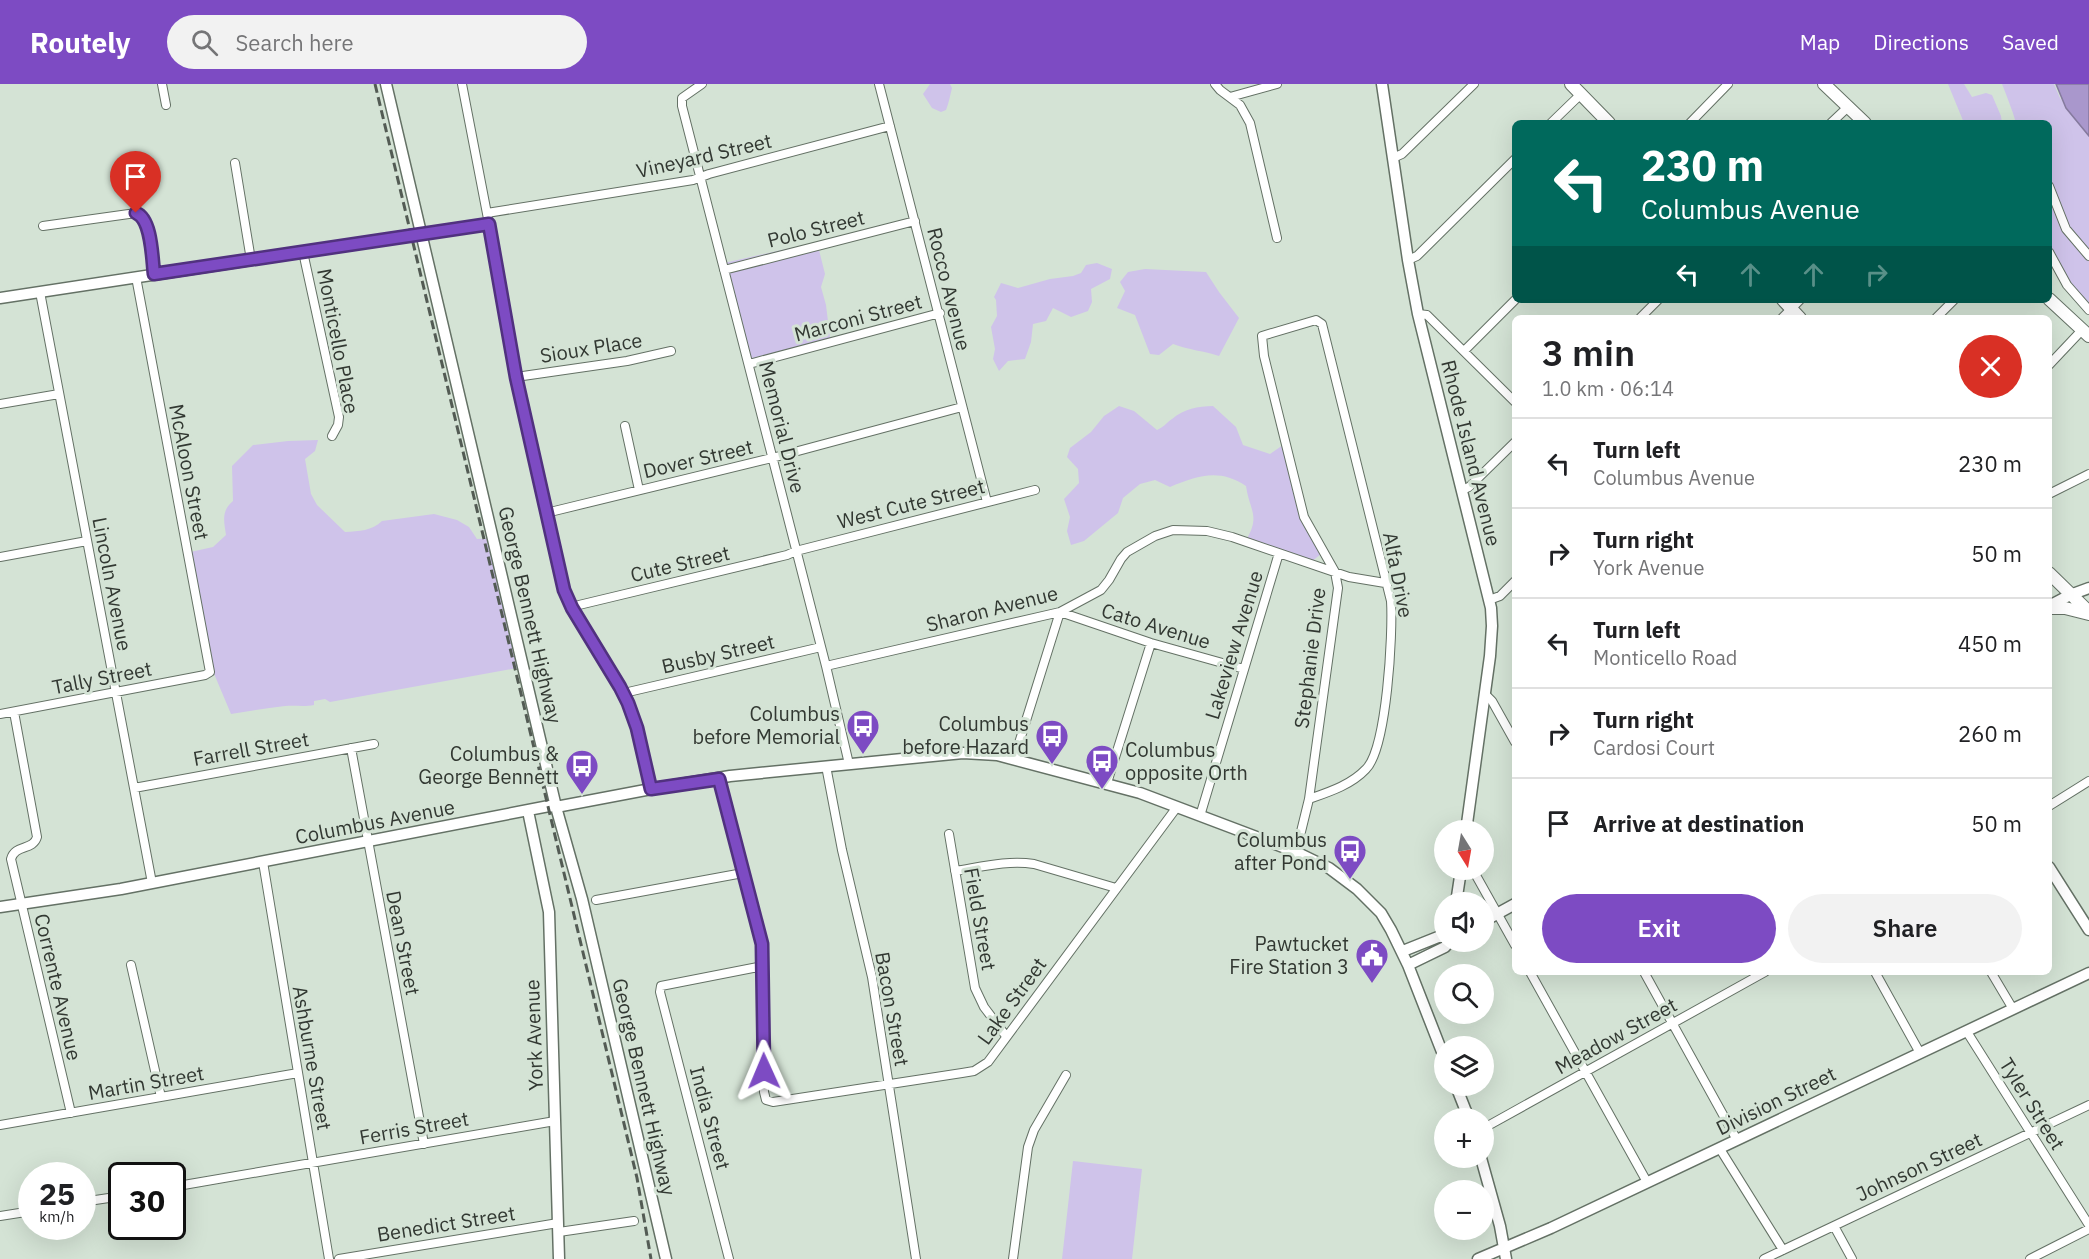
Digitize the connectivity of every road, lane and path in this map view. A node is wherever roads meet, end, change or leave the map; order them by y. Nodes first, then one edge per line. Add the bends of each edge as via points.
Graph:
1 (162, 84) edge
2 (386, 84) edge
3 (462, 84) edge
4 (702, 84) edge
5 (879, 84) edge
6 (1215, 84) edge
7 (1277, 84) edge
8 (1382, 84) edge
9 (1474, 84) edge
10 (1571, 84) edge
11 (1728, 84) edge
12 (1824, 84) edge
13 (1581, 94) junction
14 (1230, 97) junction
15 (166, 105) dead end
16 (1848, 107) junction
17 (1554, 120) edge
18 (1606, 120) edge
19 (1693, 120) edge
20 (1833, 120) edge
21 (1862, 120) edge
22 (890, 126) junction
23 (1393, 158) junction
24 (1512, 162) edge
25 (236, 163) dead end
26 (701, 177) junction
27 (2052, 194) edge
28 (487, 213) junction
29 (915, 221) junction
30 (489, 224) junction
31 (43, 226) dead end
32 (422, 234) junction
33 (1277, 238) dead end
34 (303, 252) junction
35 (2089, 255) edge
36 (2052, 258) edge
37 (251, 260) junction
38 (1408, 260) junction
39 (724, 270) junction
40 (154, 274) junction
41 (136, 277) junction
42 (40, 292) junction
43 (0, 298) edge
44 (2052, 302) edge
45 (1512, 303) edge
46 (1655, 303) edge
47 (1951, 303) edge
48 (2089, 310) edge
49 (940, 313) junction
50 (1418, 314) junction
51 (1643, 315) edge
52 (1939, 315) edge
53 (2086, 333) edge
54 (1262, 336) joint
55 (671, 351) dead end
56 (1464, 351) junction
57 (2052, 362) edge
58 (749, 364) junction
59 (516, 377) junction
60 (59, 394) junction
61 (1512, 399) edge
62 (0, 404) edge
63 (962, 407) junction
64 (625, 426) dead end
65 (332, 436) dead end
66 (1512, 445) edge
67 (772, 458) junction
68 (2089, 474) edge
69 (639, 490) junction
70 (1035, 490) dead end
71 (1462, 490) junction
72 (2052, 492) edge
73 (987, 502) junction
74 (546, 513) junction
75 (87, 541) junction
76 (796, 551) junction
77 (1279, 554) junction
78 (0, 557) edge
79 (1335, 572) junction
80 (2052, 576) edge
81 (1384, 583) junction
82 (1512, 584) edge
83 (2089, 588) edge
84 (2070, 595) junction
85 (1489, 600) junction
86 (2052, 605) edge
87 (2052, 607) edge
88 (572, 608) junction
89 (1060, 612) junction
90 (2089, 613) edge
91 (1151, 643) junction
92 (820, 647) junction
93 (826, 666) junction
94 (1244, 669) junction
95 (210, 672) joint
96 (115, 693) junction
97 (624, 693) junction
98 (1485, 694) junction
99 (14, 712) junction
100 (0, 714) edge
101 (1512, 737) edge
102 (374, 744) dead end
103 (351, 748) junction
104 (1014, 759) junction
105 (849, 764) junction
106 (826, 766) junction
107 (719, 779) junction
108 (2089, 781) edge
109 (1107, 783) junction
110 (134, 788) junction
111 (651, 789) junction
112 (1309, 799) junction
113 (2052, 804) edge
114 (556, 807) junction
115 (1177, 807) junction
116 (528, 811) junction
117 (1200, 816) junction
118 (1468, 820) edge
119 (949, 834) dead end
120 (368, 843) junction
121 (1296, 852) junction
122 (262, 862) junction
123 (955, 871) junction
124 (2052, 872) edge
125 (743, 873) junction
126 (1479, 880) edge
127 (152, 883) junction
128 (1116, 888) junction
129 (596, 900) dead end
130 (21, 904) junction
131 (1512, 906) edge
132 (0, 907) edge
133 (1498, 914) junction
134 (1494, 916) edge
135 (2089, 930) edge
136 (1434, 939) edge
137 (1512, 940) edge
138 (1403, 951) junction
139 (1435, 952) edge
140 (1408, 965) junction
141 (131, 966) dead end
142 (763, 966) junction
143 (2089, 973) edge
144 (1532, 975) edge
145 (1646, 975) edge
146 (1759, 975) edge
147 (1877, 975) edge
148 (1993, 975) edge
149 (2013, 1009) junction
150 (1673, 1024) junction
151 (1967, 1032) junction
152 (1006, 1036) junction
153 (1436, 1036) edge
154 (1920, 1053) junction
155 (1585, 1072) junction
156 (298, 1073) junction
157 (1066, 1075) dead end
158 (888, 1084) junction
159 (161, 1097) junction
160 (2089, 1105) edge
161 (71, 1113) junction
162 (555, 1121) junction
163 (1494, 1122) edge
164 (0, 1125) edge
165 (2031, 1133) junction
166 (1737, 1140) junction
167 (424, 1144) junction
168 (1720, 1149) junction
169 (313, 1163) junction
170 (1484, 1168) edge
171 (1647, 1182) junction
172 (186, 1185) edge
173 (18, 1213) edge
174 (0, 1216) edge
175 (634, 1221) dead end
176 (1834, 1226) junction
177 (559, 1227) junction
178 (2089, 1227) edge
179 (1783, 1250) junction
180 (1505, 1254) edge
181 (329, 1259) edge
182 (339, 1259) edge
183 (559, 1259) edge
184 (666, 1259) edge
185 (729, 1259) edge
186 (916, 1259) edge
187 (1013, 1259) edge
188 (1478, 1259) edge
189 (1764, 1259) edge
190 (1852, 1259) edge
191 (2031, 1259) edge

1 - 15 street
2 - 32 street, George Bennett Highway
3 - 28 street
4 - 26 street, Memorial Drive via 682,98
5 - 22 street, Rocco Avenue
6 - 14 street
7 - 14 street
8 - 23 street, Rhode Island Avenue
9 - 23 street via 1402,154
10 - 13 main road
11 - 19 street
12 - 16 main road
13 - 17 street
13 - 18 main road
14 - 33 street via 1240,105 1250,123
16 - 20 street
16 - 21 main road
22 - 26 street, Vineyard Street
22 - 29 street, Rocco Avenue
23 - 38 street, Rhode Island Avenue
24 - 38 street via 1418,256
25 - 37 street
26 - 28 street, Vineyard Street
26 - 39 street, Memorial Drive
27 - 35 street via 2066,229
28 - 30 street
29 - 39 street, Polo Street
29 - 49 street, Rocco Avenue
30 - 32 street
30 - 59 street
31 - 40 street via 141,214 147,224
32 - 34 street
32 - 114 street, George Bennett Highway
34 - 37 street
34 - 65 street, Monticello Place via 339,417
36 - 48 street via 2067,285
37 - 40 street
38 - 50 street, Rhode Island Avenue
39 - 58 street, Memorial Drive
40 - 41 street
41 - 42 street
41 - 95 street, McAloon Street
42 - 43 street
42 - 60 street, Lincoln Avenue
44 - 53 main road
45 - 56 street
46 - 51 street
47 - 52 street
49 - 58 street, Marconi Street
49 - 63 street, Rocco Avenue
50 - 56 street via 1427,315
50 - 71 street, Rhode Island Avenue
53 - 57 street
54 - 79 street, Stephanie Drive via 1304,517
54 - 81 street, Alfa Drive via 1316,320 1322,324
55 - 59 street, Sioux Place
56 - 61 street
58 - 67 street, Memorial Drive
59 - 74 street
60 - 62 street
60 - 75 street, Lincoln Avenue
63 - 67 street, Dover Street
63 - 73 street, Rocco Avenue
64 - 69 street
66 - 71 street
67 - 69 street, Dover Street
67 - 76 street, Memorial Drive
68 - 72 street
69 - 74 street, Dover Street
70 - 73 street, West Cute Street
71 - 85 street, Rhode Island Avenue
73 - 76 street, West Cute Street
74 - 88 street
75 - 78 street
75 - 96 street, Lincoln Avenue
76 - 88 street, Cute Street
76 - 92 street, Memorial Drive
77 - 79 street, Sharon Avenue
77 - 89 street, Sharon Avenue via 1207,531 1173,530 1127,552 1101,590
77 - 94 street, Lakeview Avenue
79 - 81 street, Sharon Avenue
79 - 112 street, Stephanie Drive via 1338,600
80 - 84 main road
81 - 112 street, Alfa Drive via 1391,601 1392,624 1375,756 1368,768 1347,784
82 - 85 street
83 - 84 street
84 - 86 street
84 - 90 main road
85 - 98 street, Rhode Island Avenue via 1492,626
87 - 90 main road
88 - 97 street
89 - 91 street, Cato Avenue
89 - 93 street, Sharon Avenue
89 - 104 street
91 - 94 street, Cato Avenue
91 - 109 street
92 - 93 street, Memorial Drive
92 - 97 street, Busby Street
93 - 105 street, Memorial Drive
94 - 117 street, Lakeview Avenue
95 - 96 street, Tally Street
96 - 99 street, Tally Street
96 - 110 street, Lincoln Avenue
97 - 111 street via 637,728
98 - 101 street
98 - 118 street, Rhode Island Avenue
99 - 100 street, Tally Street
99 - 130 street, Corrente Avenue via 37,837 32,845 16,850 11,859
102 - 103 street, Farrell Street
103 - 110 street, Farrell Street
103 - 120 street, Dean Street
104 - 105 street, Columbus Avenue via 963,753
104 - 109 street, Columbus Avenue
105 - 106 street, Columbus Avenue
106 - 107 street, Columbus Avenue
106 - 158 street, Bacon Street via 872,976
107 - 111 street, Columbus Avenue
107 - 125 street
108 - 113 street
109 - 115 street, Columbus Avenue
110 - 127 street, Lincoln Avenue
111 - 114 street, Columbus Avenue
112 - 121 street, Stephanie Drive
114 - 116 street, Columbus Avenue
114 - 184 street, George Bennett Highway via 582,899
115 - 117 street, Columbus Avenue
115 - 128 street, Lake Street
116 - 120 street, Columbus Avenue
116 - 162 street, York Avenue via 549,912
117 - 121 street, Columbus Avenue
119 - 123 street, Field Street
120 - 122 street, Columbus Avenue
120 - 167 street, Dean Street
121 - 138 street, Columbus Avenue via 1329,868 1357,889 1380,913
122 - 127 street, Columbus Avenue
122 - 156 street, Ashburne Street
123 - 128 street via 1023,862
123 - 152 street, Field Street via 975,988
124 - 135 street
125 - 129 street
125 - 142 street via 762,944
126 - 133 street
127 - 130 street, Columbus Avenue
128 - 152 street, Lake Street
130 - 132 street, Columbus Avenue
130 - 161 street, Corrente Avenue
131 - 133 street
133 - 134 street
133 - 137 street
136 - 138 street
138 - 140 street, Columbus Avenue
139 - 140 street
140 - 153 street, Columbus Avenue
141 - 159 street
142 - 158 street, Lake Street via 766,1100
142 - 185 street, India Street via 661,986 660,992
143 - 149 street, Division Street
144 - 155 street
145 - 150 street
146 - 150 street, Meadow Street
147 - 154 street
148 - 149 street
149 - 151 street, Division Street
150 - 155 street, Meadow Street
150 - 166 street
151 - 154 street, Division Street
151 - 165 street, Tyler Street
152 - 158 street, Lake Street via 988,1062 974,1071
154 - 166 street, Division Street
155 - 163 street, Meadow Street
155 - 171 street
156 - 159 street, Martin Street
156 - 169 street, Ashburne Street
157 - 187 street via 1028,1147
158 - 186 street, Bacon Street
159 - 161 street, Martin Street
160 - 165 street, Johnson Street
161 - 164 street, Martin Street
162 - 167 street, Ferris Street
162 - 177 street, York Avenue
165 - 176 street, Johnson Street
165 - 178 street, Tyler Street
166 - 168 street, Division Street
167 - 169 street, Ferris Street
168 - 171 street, Division Street
168 - 179 street
169 - 172 street, Ferris Street
169 - 181 street, Ashburne Street
170 - 180 street
171 - 180 street, Division Street
173 - 174 street
175 - 177 street, Benedict Street
176 - 179 street, Johnson Street
176 - 190 street
177 - 182 street, Benedict Street
177 - 183 street, York Avenue
178 - 191 street
179 - 189 street, Johnson Street
180 - 188 street, Division Street

